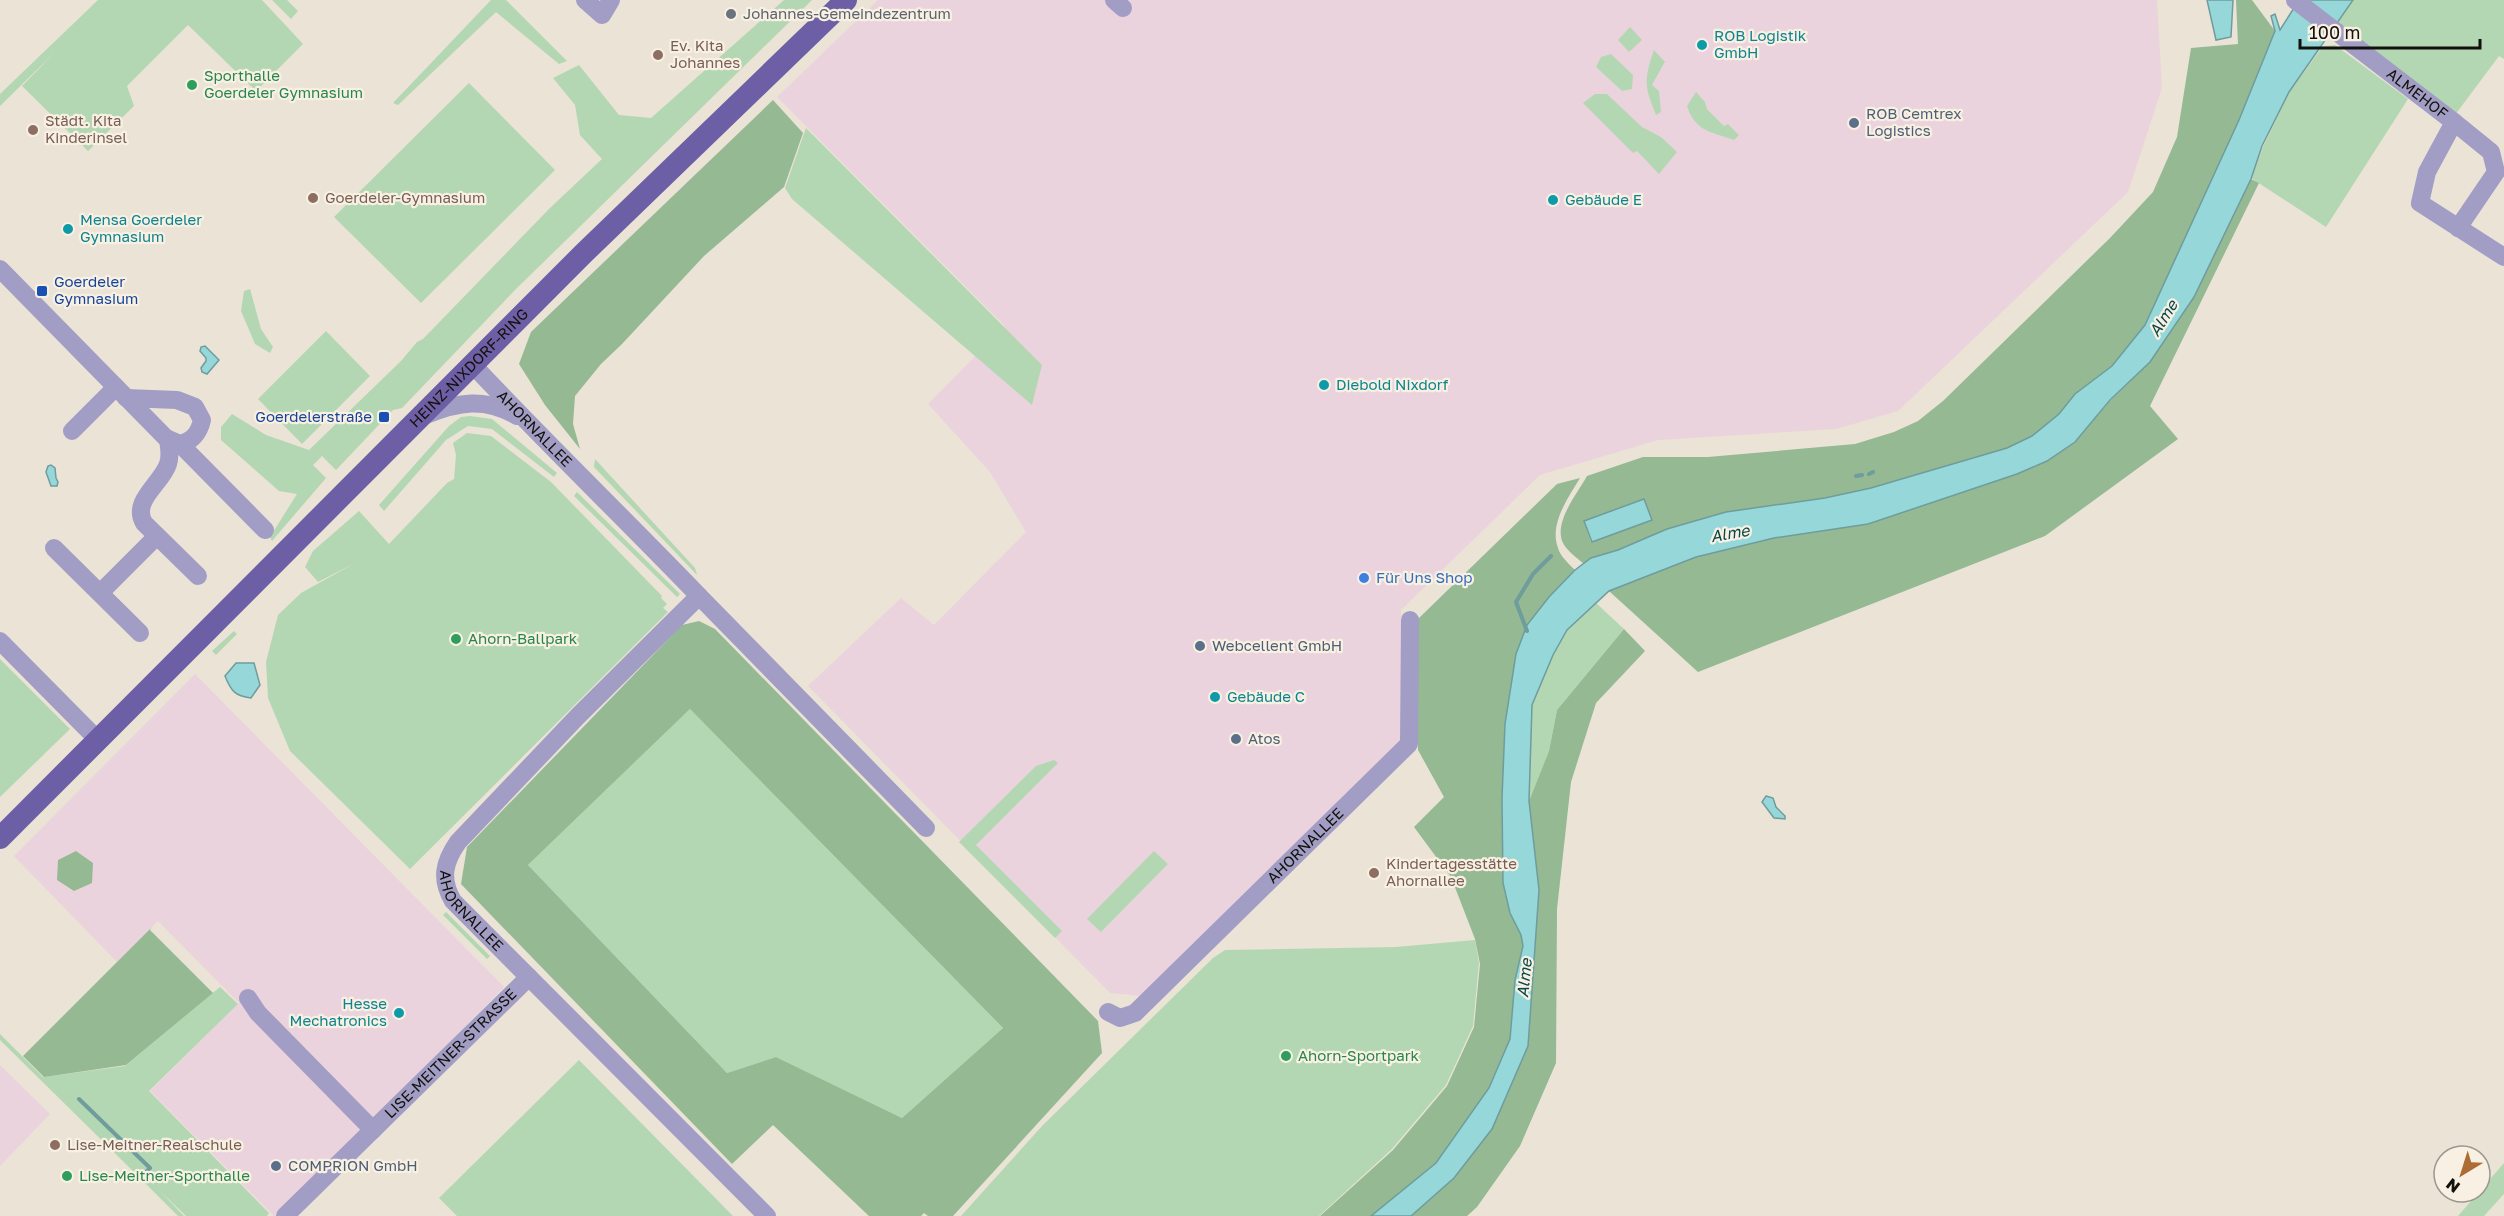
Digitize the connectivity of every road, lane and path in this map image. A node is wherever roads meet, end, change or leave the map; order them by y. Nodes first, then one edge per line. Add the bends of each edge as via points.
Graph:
1 (585, 0) edge
2 (612, 0) edge
3 (846, 0) edge
4 (2295, 0) edge
5 (2454, 122) junction
6 (2458, 228) junction
7 (2504, 258) edge
8 (0, 269) edge
9 (472, 364) junction
10 (121, 393) junction
11 (423, 416) junction
12 (526, 421) junction
13 (72, 431) dead end
14 (174, 442) junction
15 (265, 530) dead end
16 (157, 536) junction
17 (54, 548) dead end
18 (198, 576) dead end
19 (100, 593) junction
20 (699, 596) junction
21 (1410, 620) dead end
22 (140, 633) dead end
23 (0, 641) edge
24 (98, 740) junction
25 (926, 828) dead end
26 (0, 838) edge
27 (529, 977) junction
28 (248, 998) dead end
29 (1108, 1012) dead end
30 (373, 1130) junction
31 (285, 1216) edge
32 (767, 1216) edge

1 - 2 street via 602,15
3 - 9 main road, HEINZ-NIXDORF-RING
4 - 5 street, ALMEHOF
5 - 6 street, ALMEHOF via 2427,172 2420,203
5 - 6 street, ALMEHOF via 2491,152 2496,172
6 - 7 street, ALMEHOF
8 - 10 street
9 - 11 main road, HEINZ-NIXDORF-RING
9 - 12 street, AHORNALLEE
10 - 13 street
10 - 14 street
10 - 14 street via 177,400 195,407 202,420 199,430 189,441
11 - 12 street via 451,405 485,404 503,408
11 - 24 main road, HEINZ-NIXDORF-RING
12 - 20 street, AHORNALLEE
14 - 15 street
14 - 16 street via 168,465 140,510 144,523
16 - 18 street
16 - 19 street
17 - 19 street
19 - 22 street
20 - 25 street, AHORNALLEE
20 - 27 street, AHORNALLEE via 449,854 444,877 453,901
21 - 29 street, AHORNALLEE via 1408,744 1135,1013 1120,1018
23 - 24 street
24 - 26 main road, HEINZ-NIXDORF-RING
27 - 30 street, LISE-MEITNER-STRASSE
27 - 32 street, AHORNALLEE
28 - 30 street, LISE-MEITNER-STRASSE
30 - 31 street, LISE-MEITNER-STRASSE

